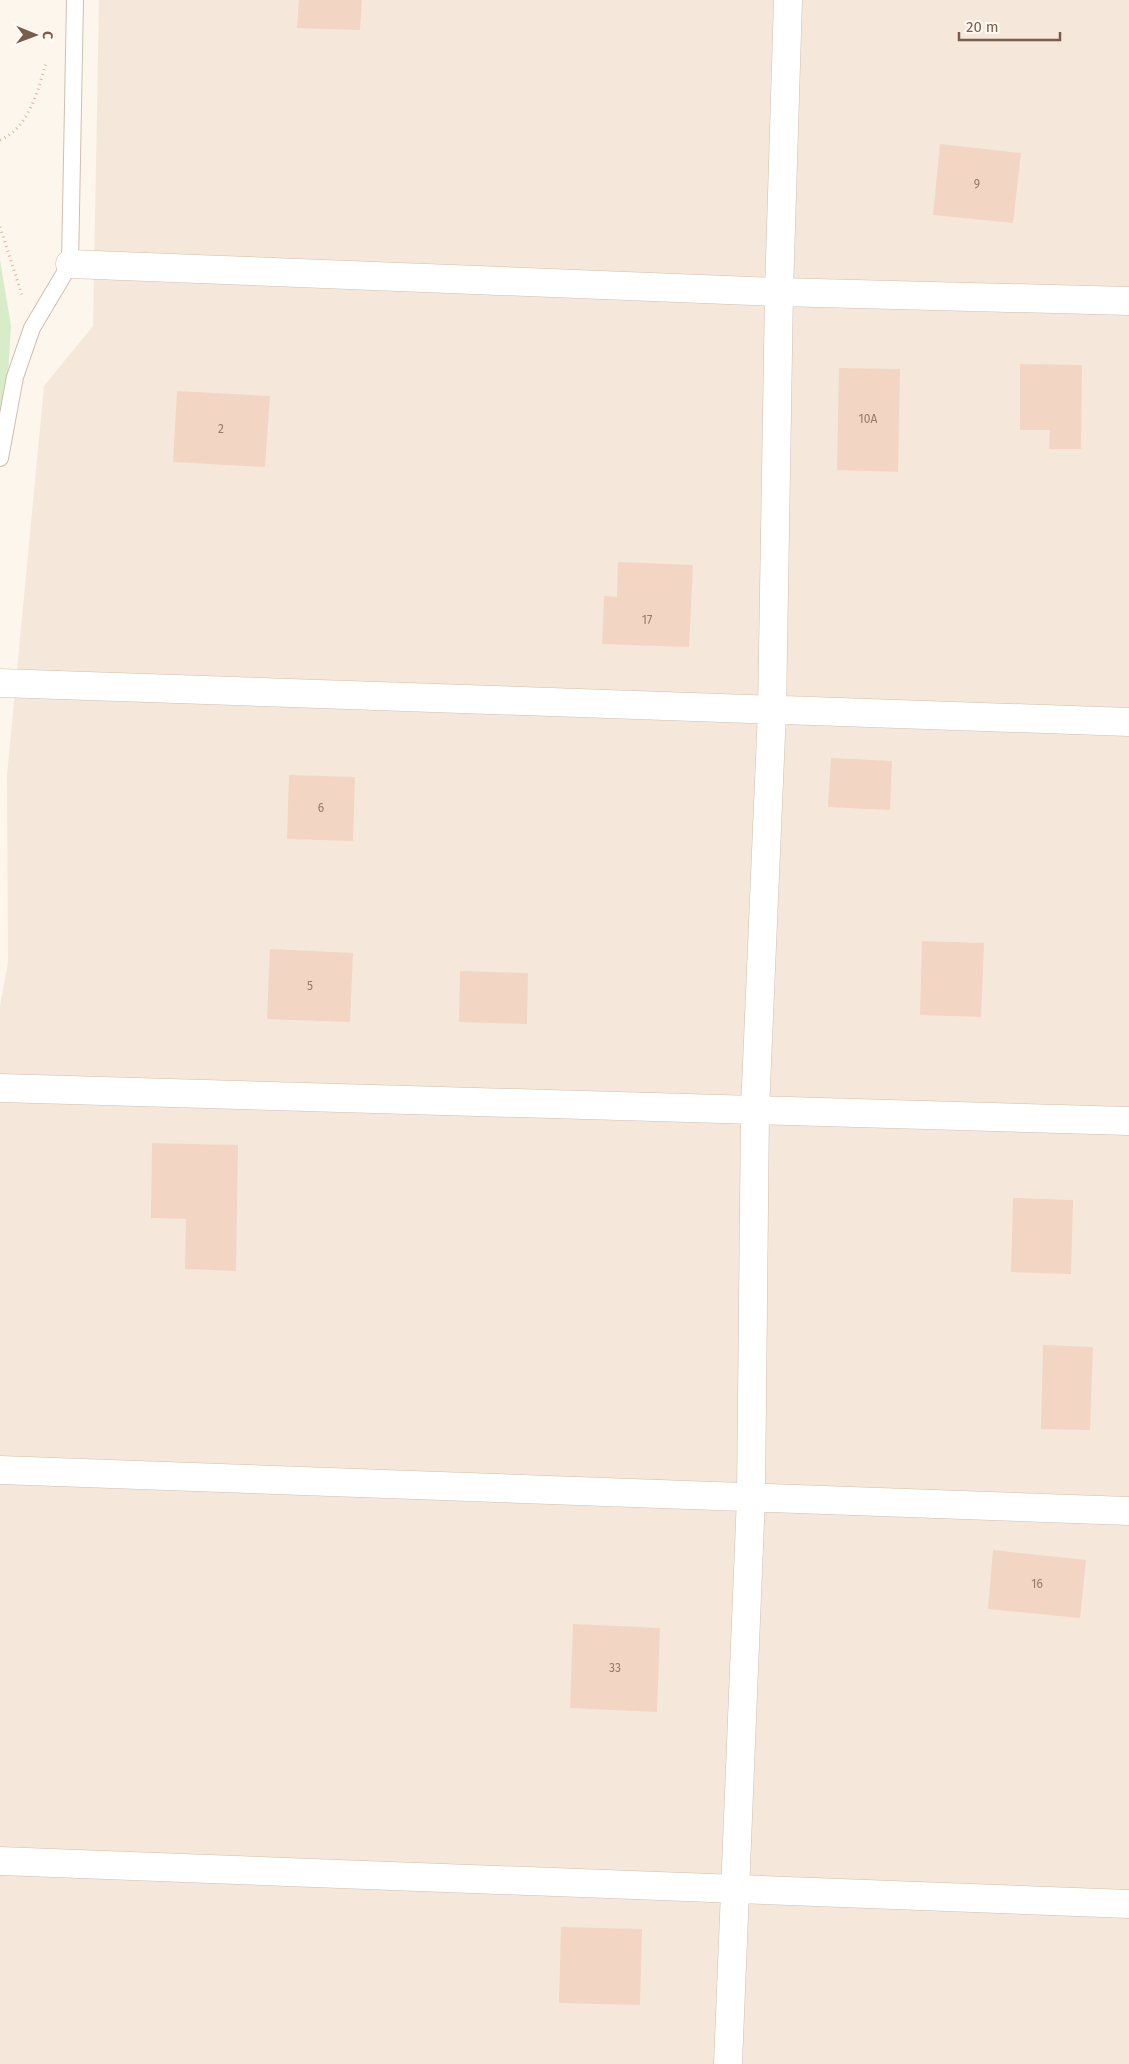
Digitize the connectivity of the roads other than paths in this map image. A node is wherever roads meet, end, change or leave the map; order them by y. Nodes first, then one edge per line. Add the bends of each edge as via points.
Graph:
1 (75, 0) edge
2 (788, 0) edge
3 (70, 264) junction
4 (779, 292) junction
5 (1129, 301) edge
6 (0, 458) edge
7 (0, 683) edge
8 (772, 711) junction
9 (1129, 722) edge
10 (0, 1088) edge
11 (756, 1110) junction
12 (1129, 1121) edge
13 (0, 1470) edge
14 (751, 1497) junction
15 (1129, 1512) edge
16 (0, 1861) edge
17 (733, 1889) junction
18 (1129, 1904) edge
19 (728, 2064) edge

1 - 3 lane
2 - 4 street
3 - 4 street
3 - 6 lane via 32,328 15,377
4 - 5 street
4 - 8 street
7 - 8 street
8 - 9 street
8 - 11 street
10 - 11 street
11 - 12 street
11 - 14 street
13 - 14 street
14 - 15 street
14 - 17 street
16 - 17 street
17 - 18 street
17 - 19 street

